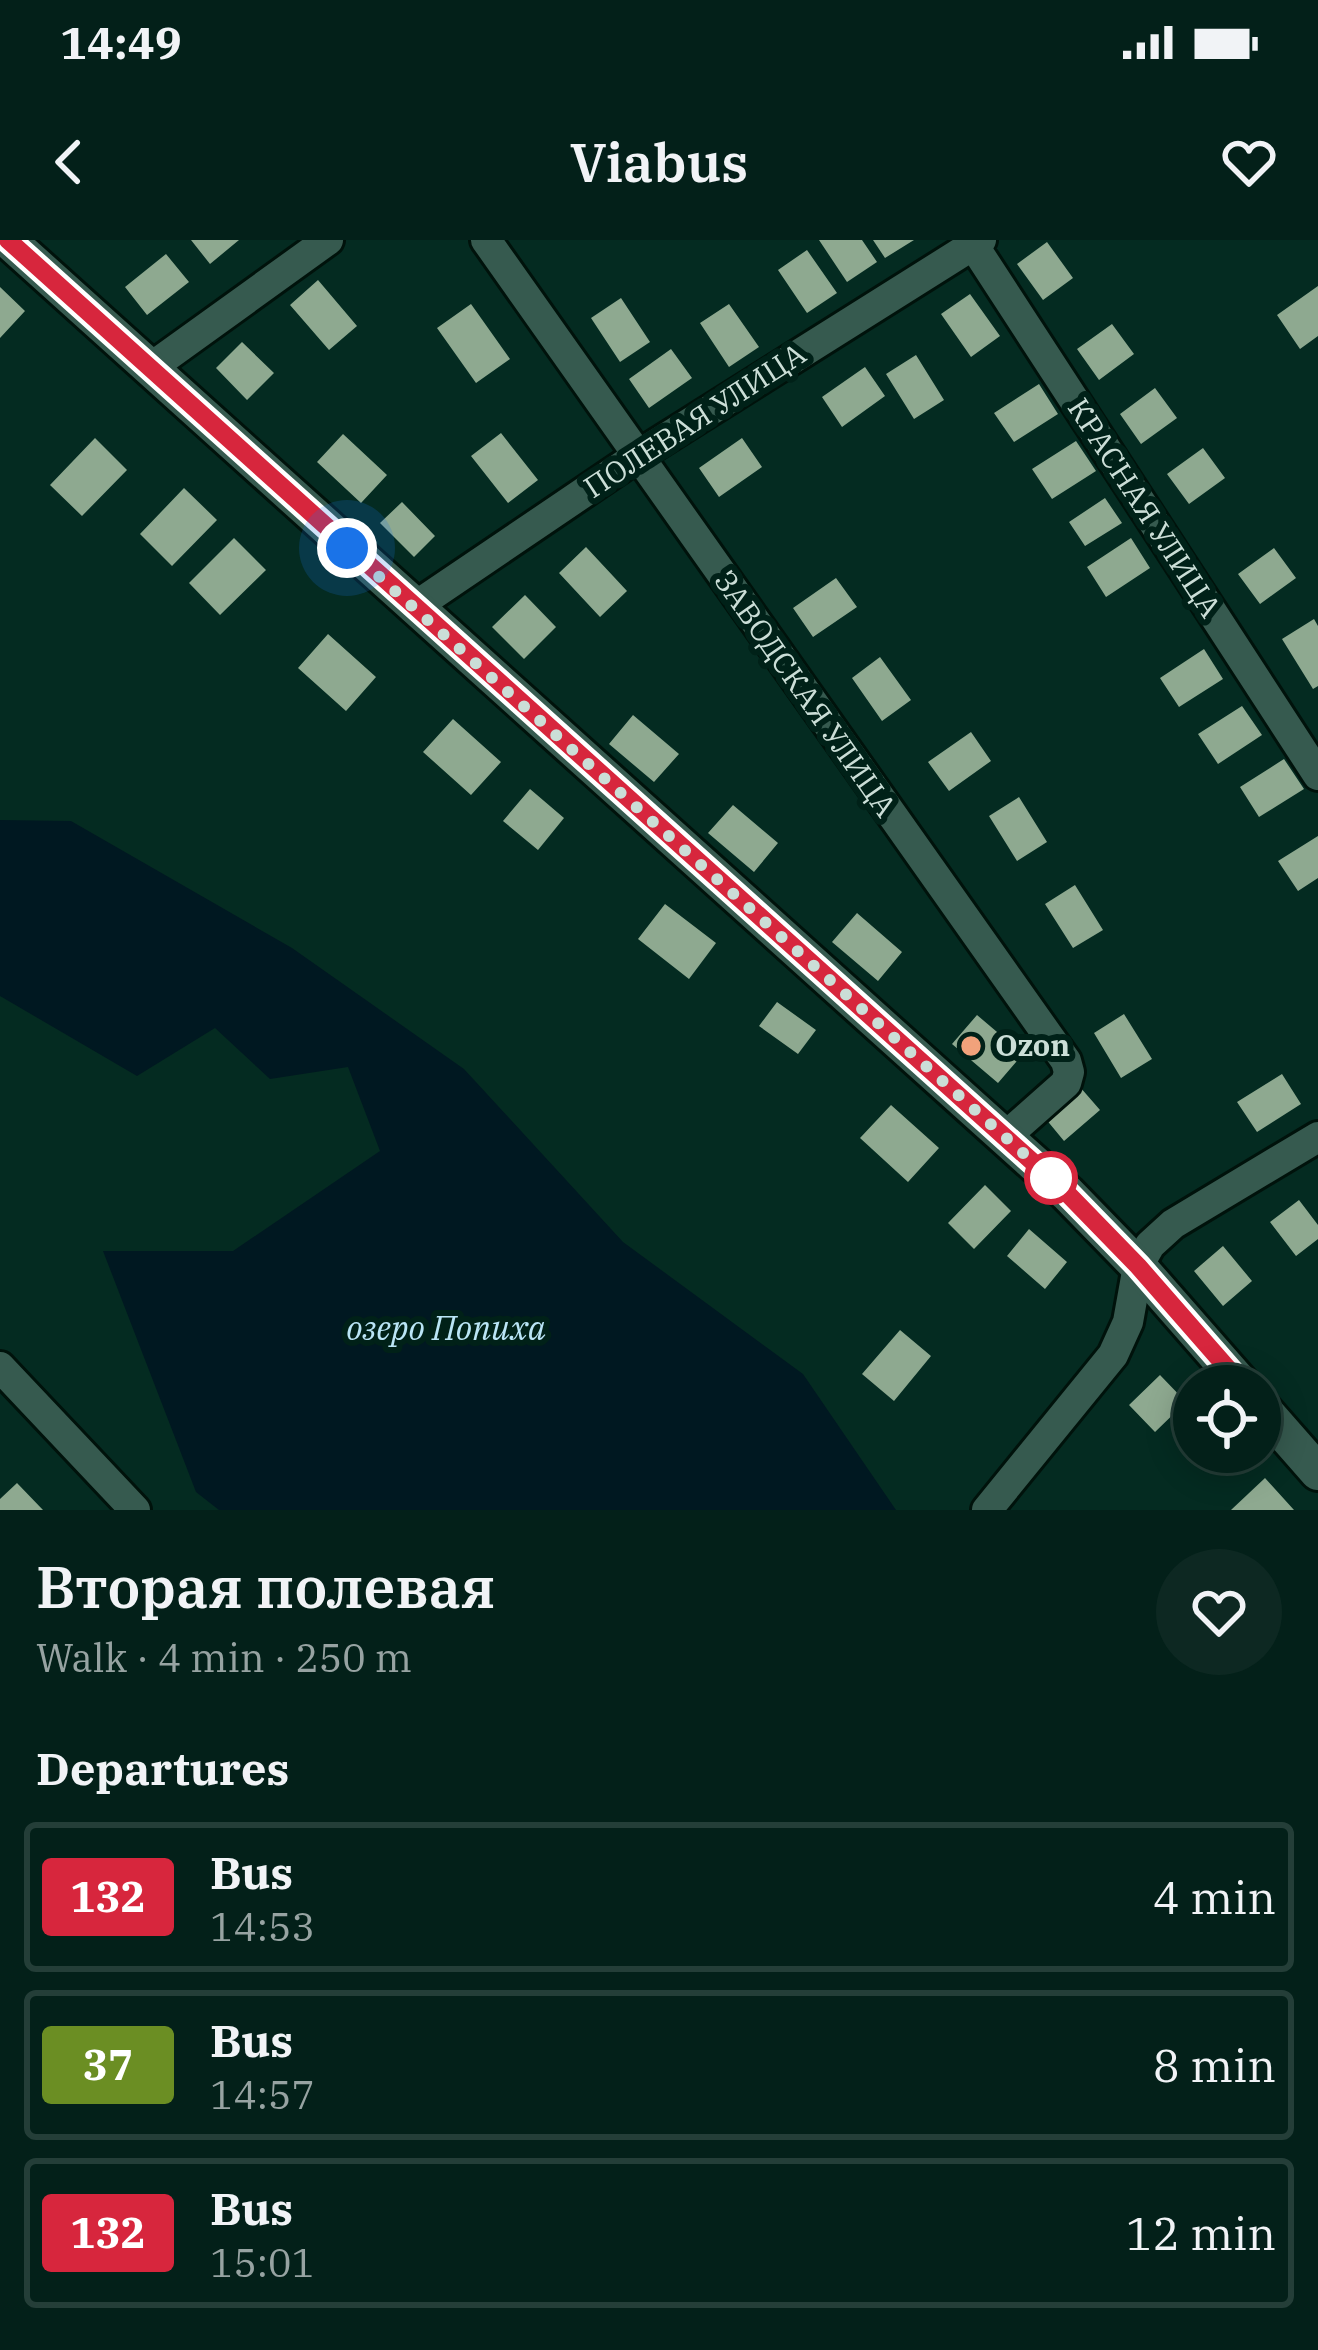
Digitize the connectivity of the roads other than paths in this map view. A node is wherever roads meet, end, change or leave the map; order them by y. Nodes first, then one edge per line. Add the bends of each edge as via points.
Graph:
1 (8, 240) edge
2 (328, 240) edge
3 (486, 240) edge
4 (975, 242) edge
5 (149, 369) junction
6 (636, 457) junction
7 (413, 608) junction
8 (1318, 776) edge
9 (1005, 1137) junction
10 (1318, 1137) edge
11 (1138, 1266) junction
12 (1225, 1365) edge
13 (0, 1367) edge
14 (1281, 1430) edge
15 (1318, 1472) edge
16 (135, 1510) edge
17 (986, 1510) edge

1 - 5 street
2 - 5 street
3 - 6 street, ЗАВОДСКАЯ УЛИЦА
4 - 6 street, ПОЛЕВАЯ УЛИЦА
4 - 8 street, КРАСНАЯ УЛИЦА
5 - 7 street
6 - 7 street, ПОЛЕВАЯ УЛИЦА
6 - 9 street, ЗАВОДСКАЯ УЛИЦА via 1066,1061 1066,1083
7 - 9 street
9 - 11 street
10 - 11 street via 1173,1224
11 - 12 street
11 - 17 street via 1113,1355
13 - 16 street
14 - 15 street

